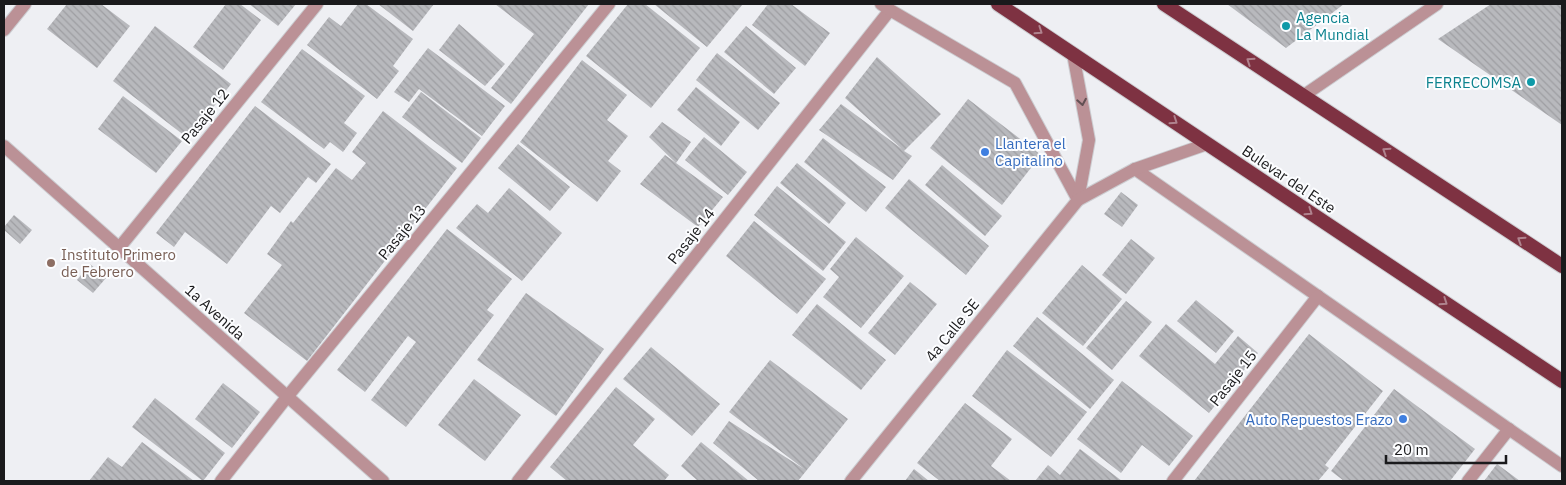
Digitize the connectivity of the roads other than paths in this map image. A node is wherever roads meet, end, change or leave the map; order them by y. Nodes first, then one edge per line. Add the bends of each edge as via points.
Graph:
1 (25, 4) edge
2 (317, 4) edge
3 (609, 4) edge
4 (998, 4) edge
5 (1164, 4) edge
6 (1437, 4) edge
7 (886, 7) edge
8 (4, 30) edge
9 (1073, 54) junction
10 (1302, 96) junction
11 (1207, 144) junction
12 (4, 146) edge
13 (1135, 169) junction
14 (1078, 200) junction
15 (119, 248) junction
16 (1562, 266) edge
17 (1318, 296) junction
18 (1562, 381) edge
19 (287, 398) junction
20 (1510, 429) junction
21 (1562, 466) edge
22 (221, 481) edge
23 (383, 481) edge
24 (518, 481) edge
25 (851, 481) edge
26 (1173, 481) edge
27 (1468, 481) edge

1 - 8 street
2 - 15 street, Pasaje 12
3 - 19 street, Pasaje 13
4 -> 9 highway, Bulevar del Este
10 -> 5 highway
6 - 10 street
7 - 14 street via 1015,83
7 - 24 street, Pasaje 14
9 -> 11 highway, Bulevar del Este
9 -> 14 street via 1089,140
16 -> 10 highway
11 - 13 street
11 -> 18 highway, Bulevar del Este
12 - 15 street, 1a Avenida
13 - 14 street
13 - 17 street
14 - 25 street, 4a Calle SE
15 - 19 street, 1a Avenida
17 - 20 street
17 - 26 street, Pasaje 15
19 - 22 street, Pasaje 13
19 - 23 street, 1a Avenida
20 - 21 street
20 - 27 street

